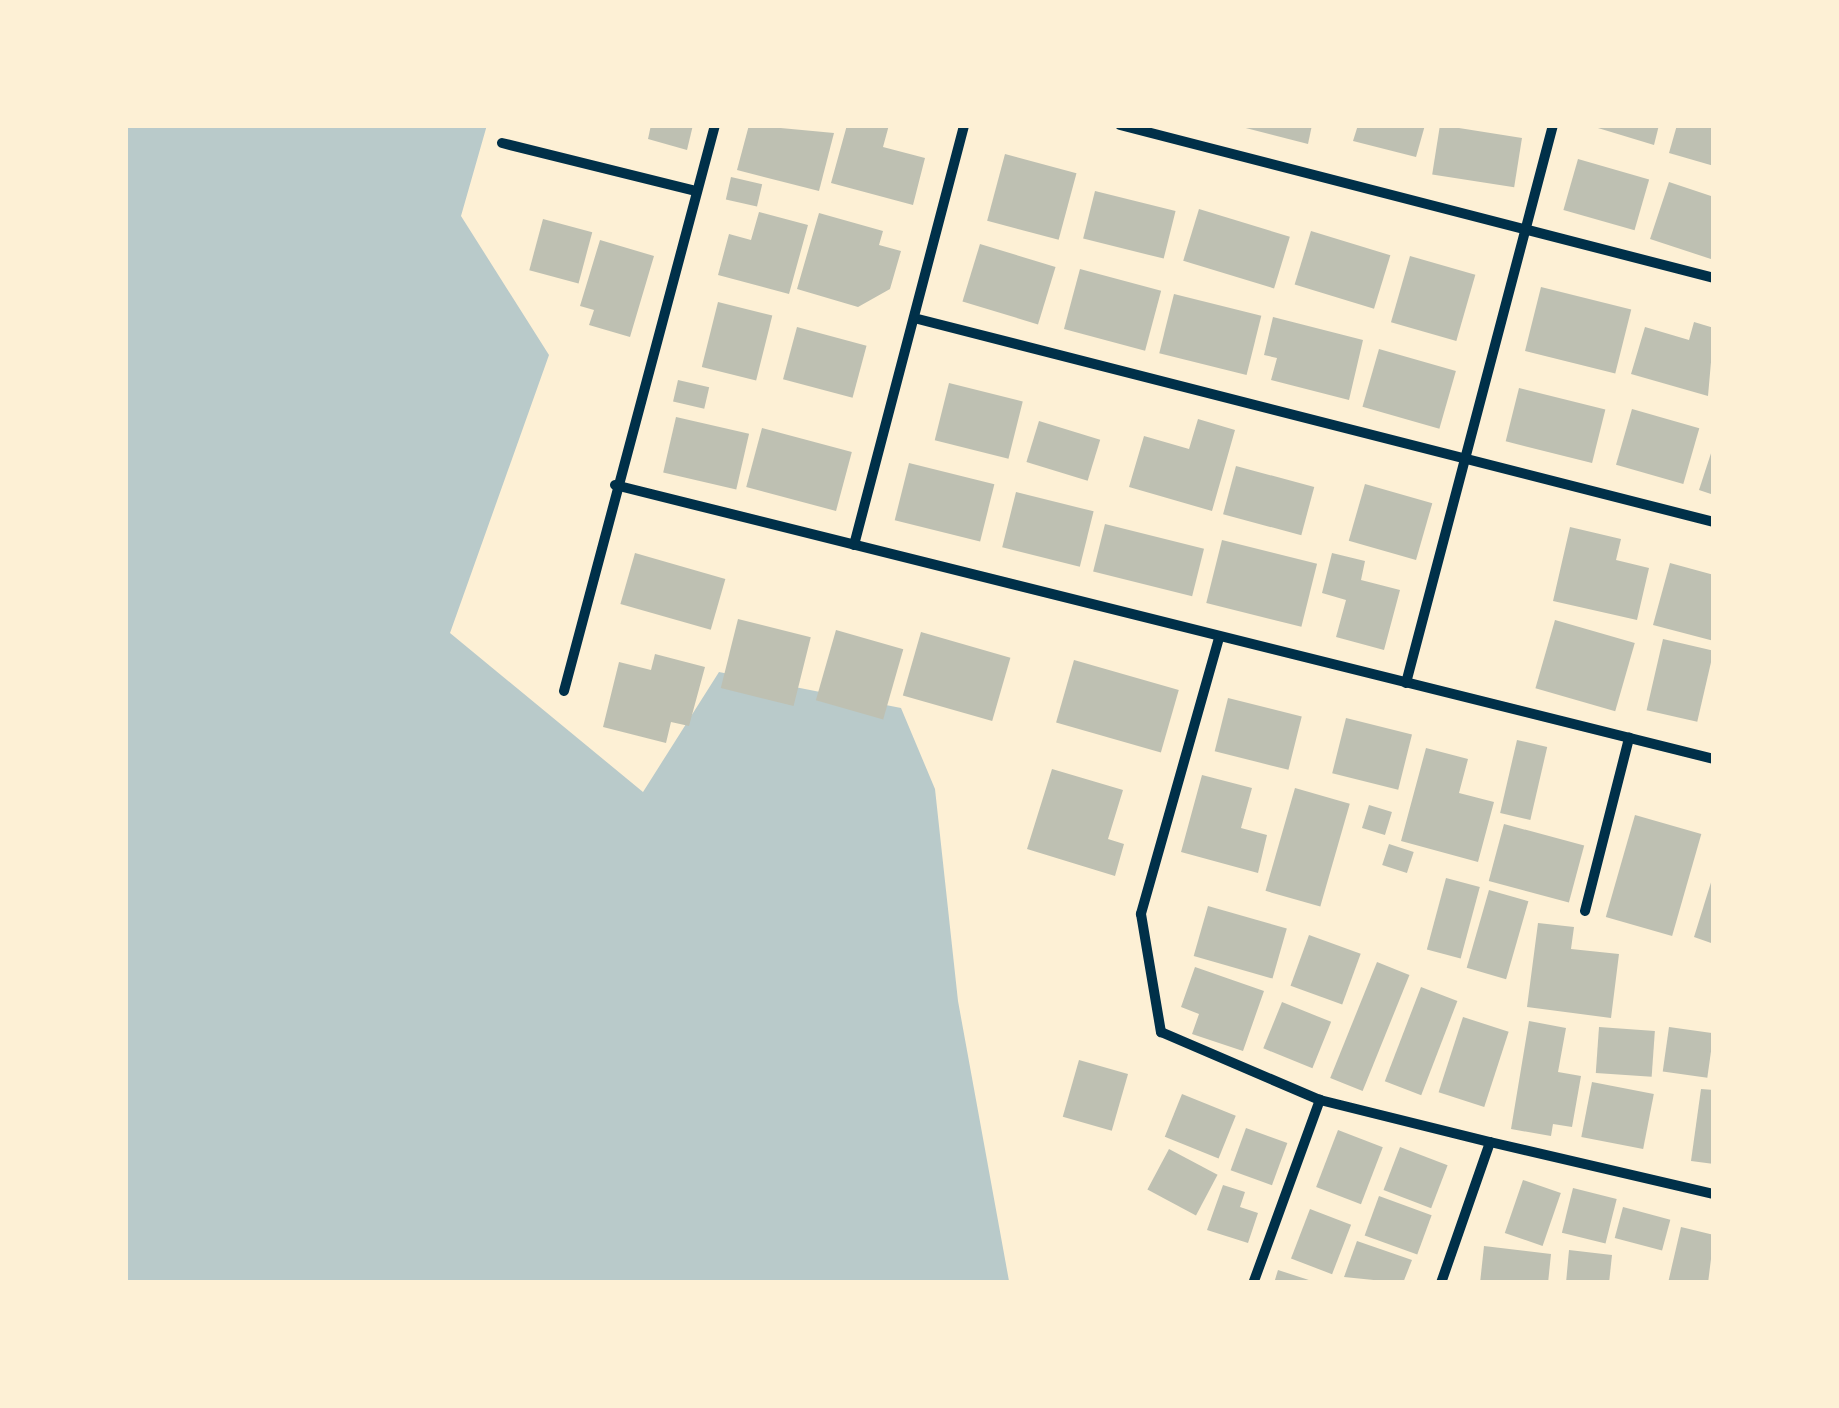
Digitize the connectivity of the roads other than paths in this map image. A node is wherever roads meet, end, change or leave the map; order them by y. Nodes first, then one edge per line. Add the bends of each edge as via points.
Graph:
1 (715, 125) edge
2 (964, 125) edge
3 (1120, 125) edge
4 (1554, 125) edge
5 (502, 144) dead end
6 (692, 190) junction
7 (1527, 230) junction
8 (1714, 278) edge
9 (914, 318) junction
10 (1465, 458) junction
11 (615, 485) junction
12 (1714, 522) edge
13 (854, 544) junction
14 (1219, 638) junction
15 (1406, 683) junction
16 (564, 691) dead end
17 (1628, 738) junction
18 (1714, 759) edge
19 (1585, 910) dead end
20 (1320, 1100) junction
21 (1490, 1142) junction
22 (1714, 1194) edge
23 (1254, 1281) edge
24 (1441, 1283) edge

1 - 6 street
2 - 9 street
3 - 7 street
4 - 7 street
5 - 6 street
6 - 11 street
7 - 8 street
7 - 10 street
9 - 10 street
9 - 13 street
10 - 12 street
10 - 15 street
11 - 13 street
11 - 16 street
13 - 14 street
14 - 15 street
14 - 20 street via 1141,914 1161,1032
15 - 17 street
17 - 18 street
17 - 19 street
20 - 21 street
20 - 23 street
21 - 22 street
21 - 24 street

